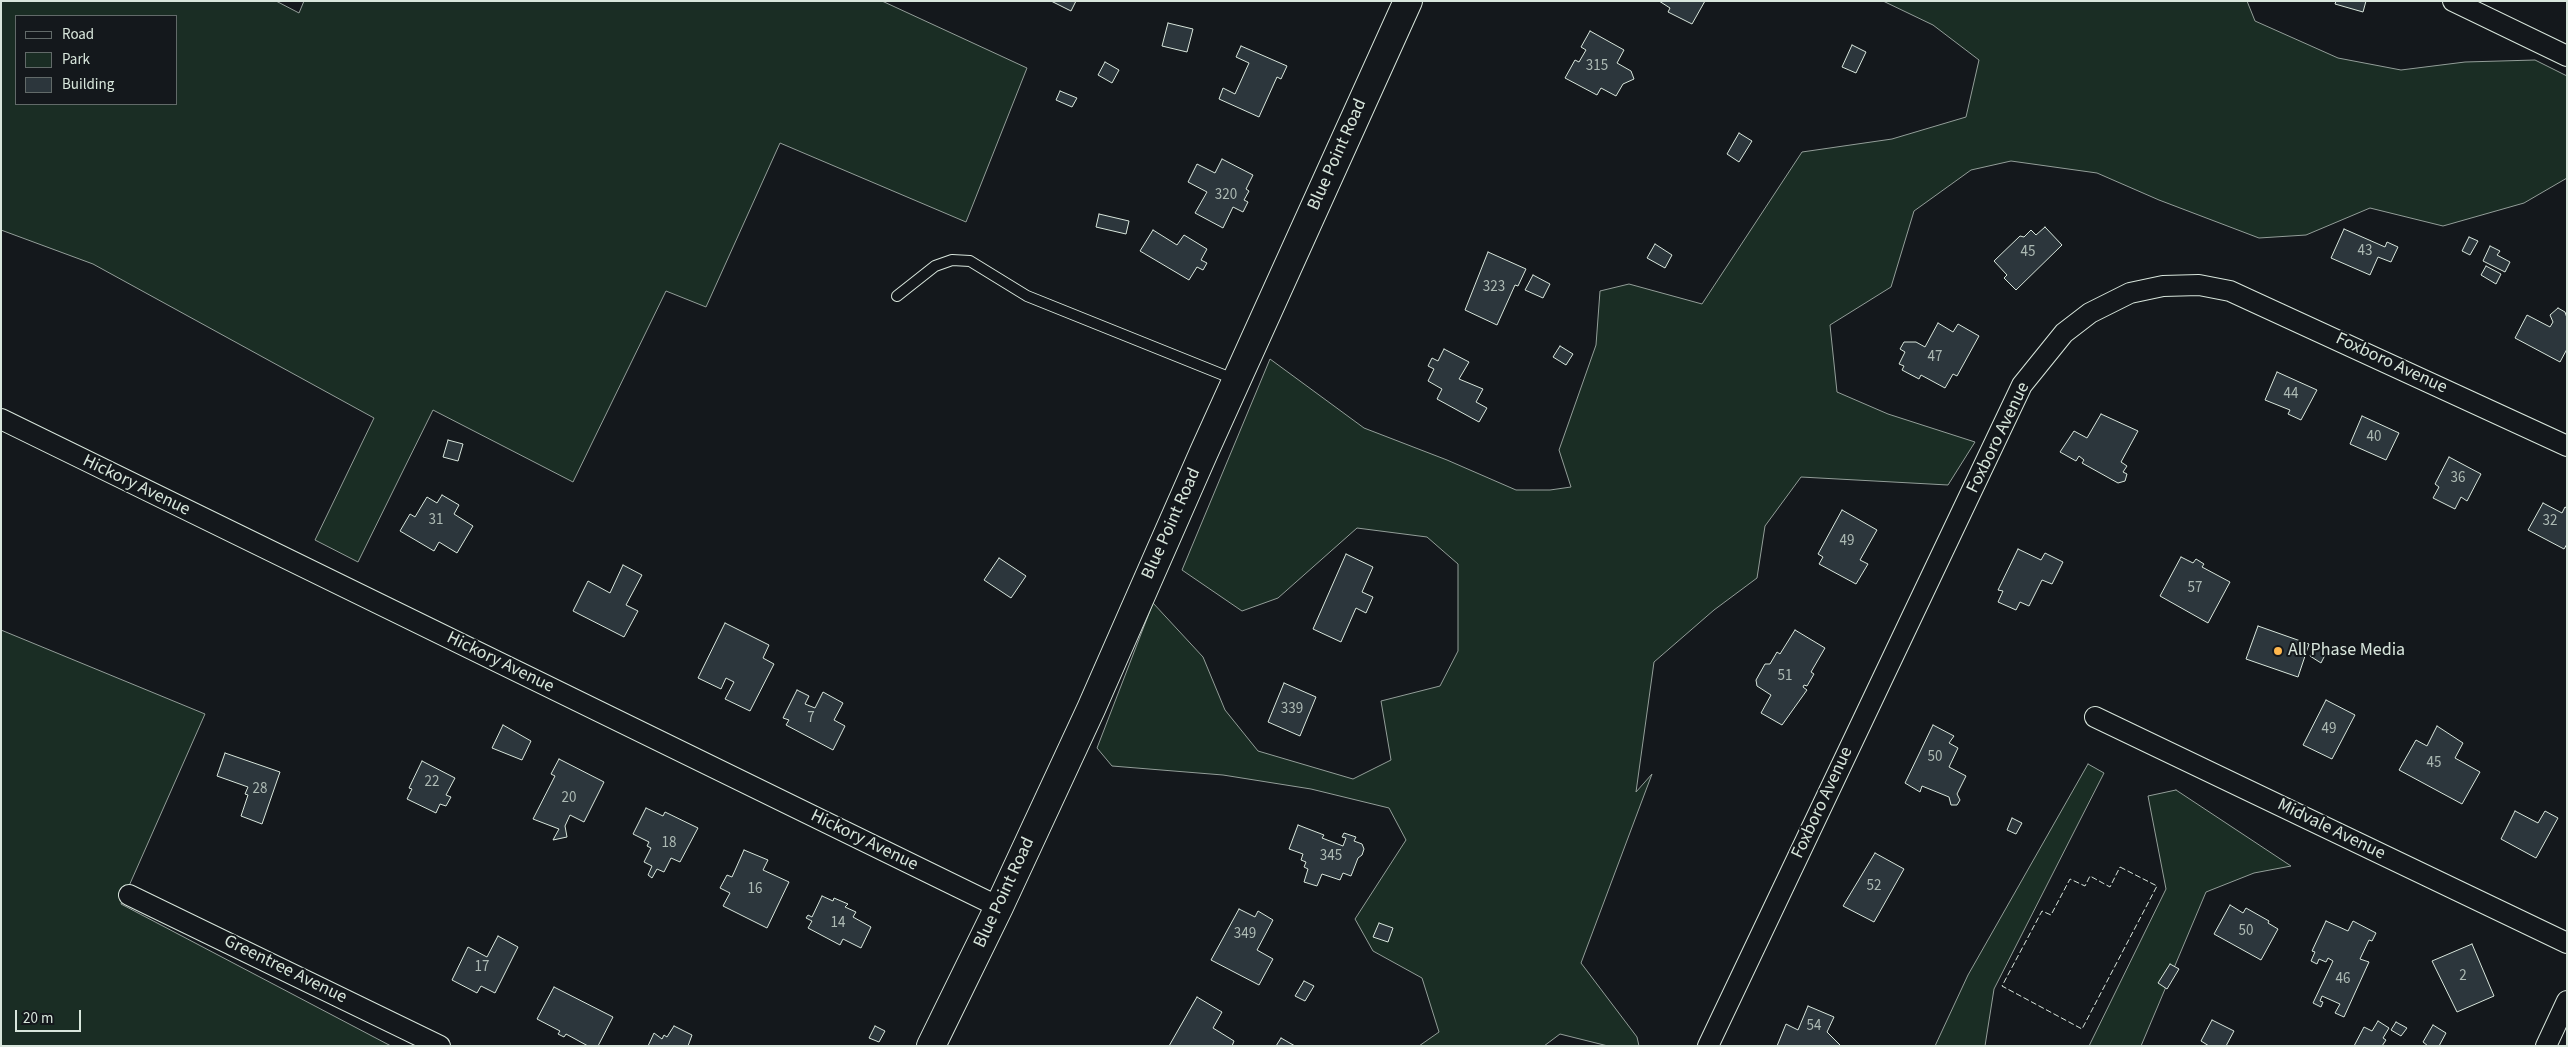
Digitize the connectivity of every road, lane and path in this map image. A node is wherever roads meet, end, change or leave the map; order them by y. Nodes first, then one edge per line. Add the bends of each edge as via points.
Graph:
1 (1408, 1) edge
2 (2453, 1) edge
3 (2567, 56) edge
4 (896, 296) dead end
5 (1236, 380) junction
6 (1, 419) edge
7 (2567, 446) edge
8 (2095, 718) dead end
9 (129, 895) dead end
10 (999, 907) junction
11 (2567, 943) edge
12 (2567, 1001) edge
13 (440, 1046) edge
14 (932, 1046) edge
15 (1708, 1046) edge
16 (2546, 1046) edge

1 - 5 street, Blue Point Road
2 - 3 street
4 - 5 lane via 935,266 952,260 970,261 1027,296
5 - 10 street, Blue Point Road via 1091,709
6 - 10 street, Hickory Avenue
7 - 15 street, Foxboro Avenue via 2230,291 2199,285 2163,286 2130,293 2090,313 2064,333 2022,386
8 - 11 street, Midvale Avenue
9 - 13 street, Greentree Avenue
10 - 14 street, Blue Point Road
12 - 16 street

